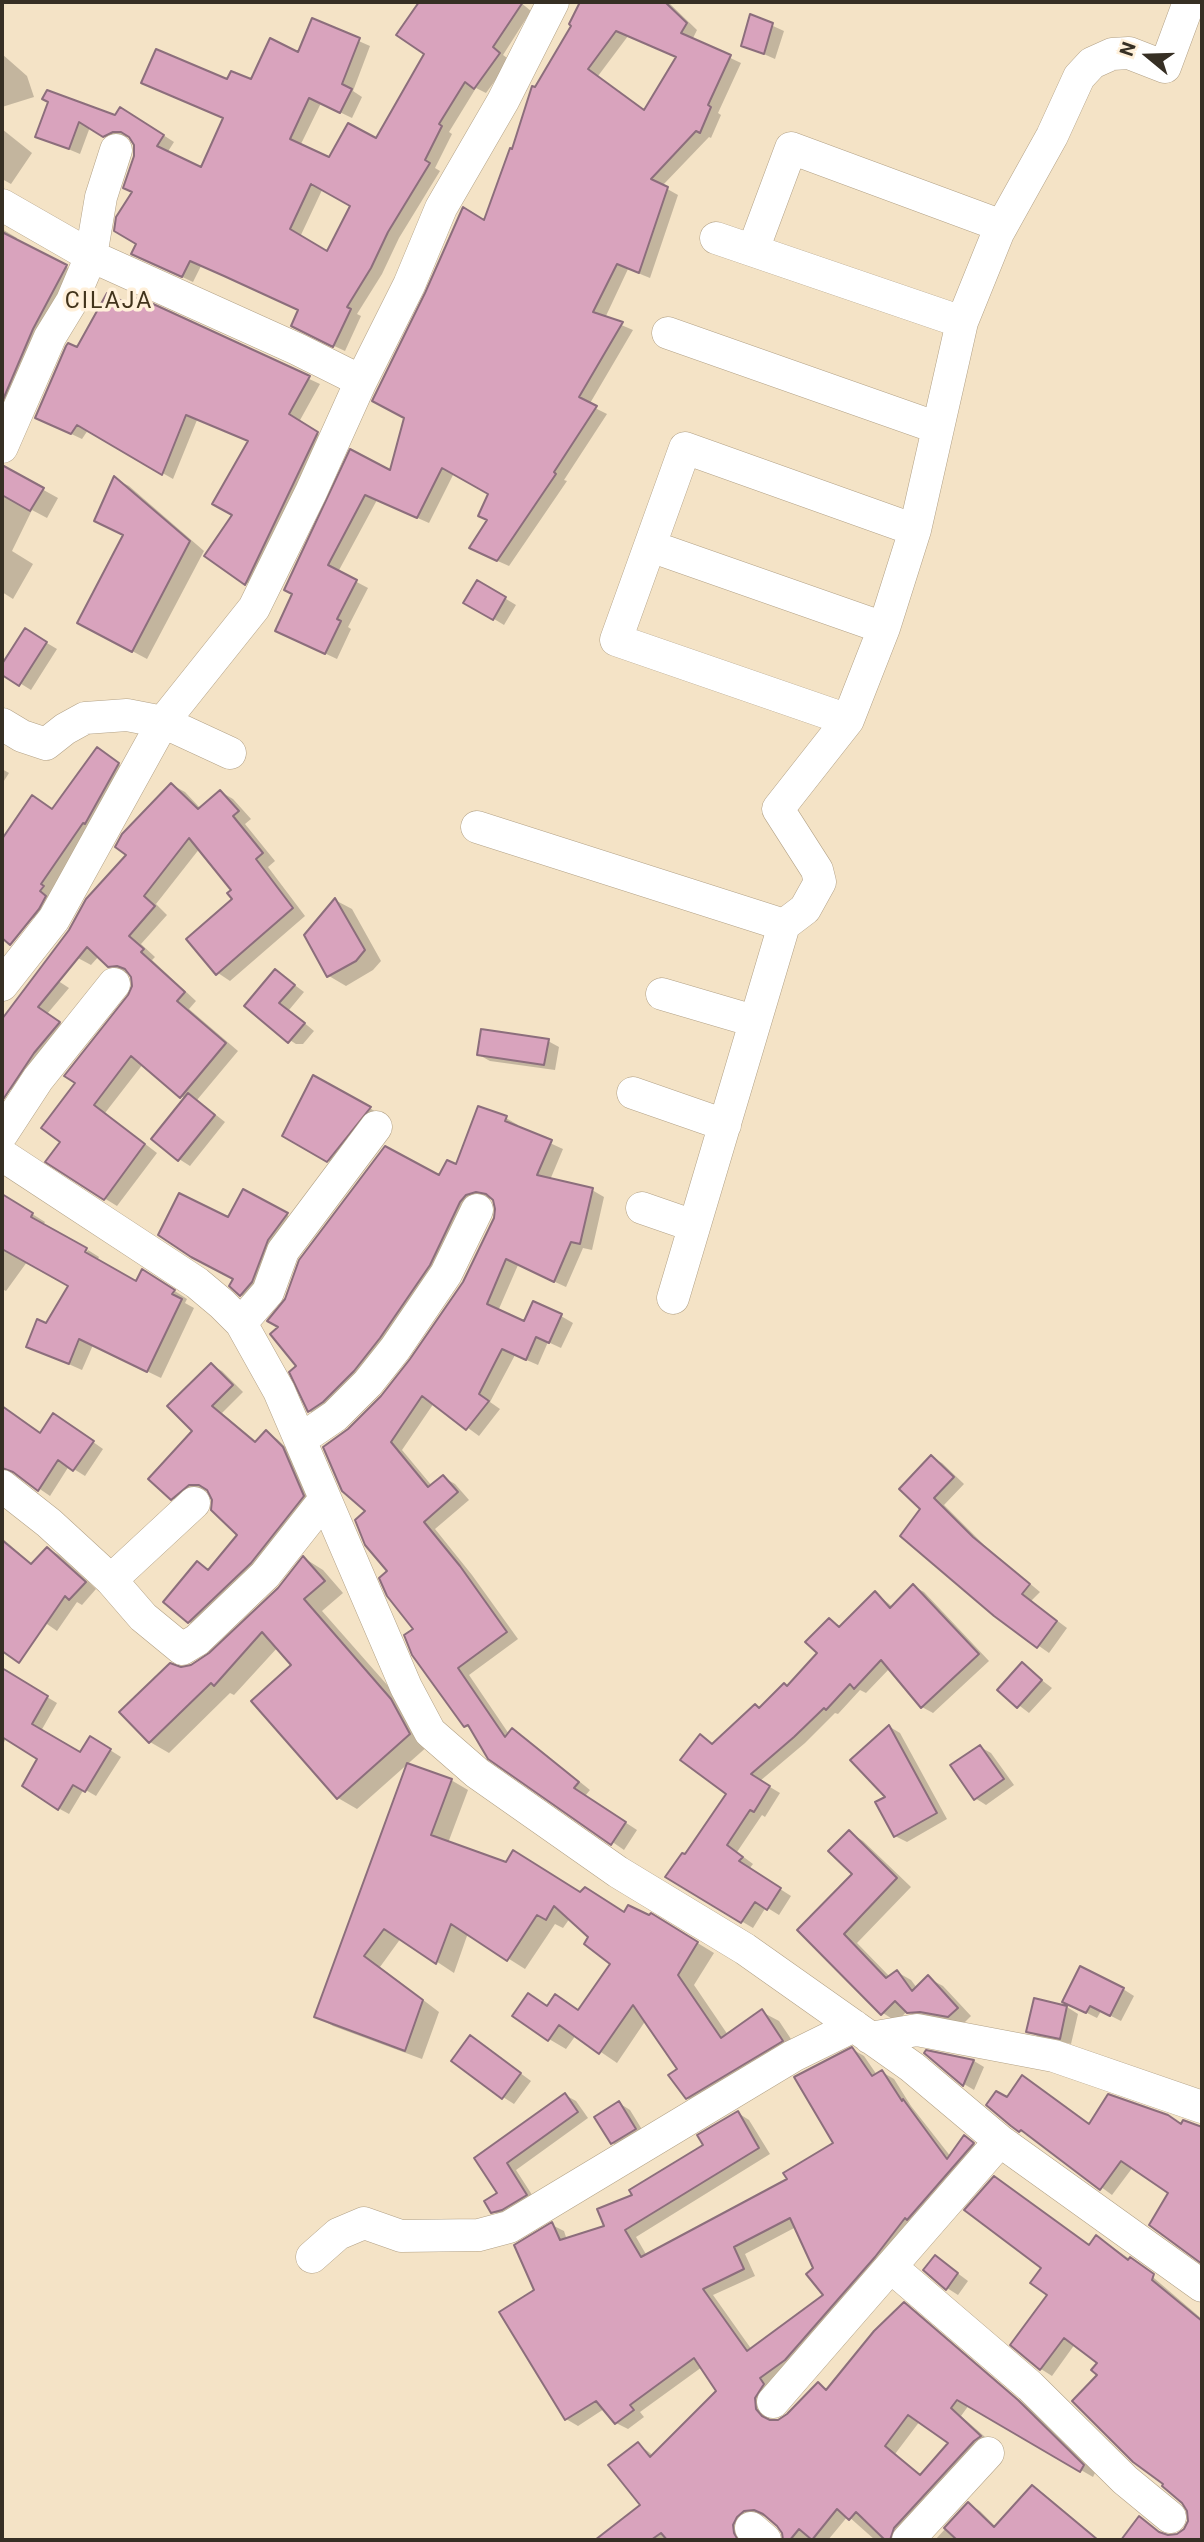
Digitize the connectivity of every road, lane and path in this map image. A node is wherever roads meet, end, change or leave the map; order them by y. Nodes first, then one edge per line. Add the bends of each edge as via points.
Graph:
1 (553, 2) edge
2 (1189, 2) edge
3 (116, 150) dead end
4 (2, 205) edge
5 (1002, 226) junction
6 (716, 238) dead end
7 (753, 250) junction
8 (91, 256) junction
9 (962, 322) junction
10 (668, 333) dead end
11 (361, 381) junction
12 (938, 428) junction
13 (2, 447) edge
14 (915, 530) junction
15 (650, 546) junction
16 (884, 628) junction
17 (848, 720) junction
18 (163, 722) junction
19 (2, 724) edge
20 (230, 753) dead end
21 (477, 827) dead end
22 (784, 925) junction
23 (114, 984) dead end
24 (2, 985) edge
25 (662, 994) dead end
26 (754, 1021) junction
27 (634, 1093) dead end
28 (725, 1125) junction
29 (376, 1127) dead end
30 (2, 1134) edge
31 (2, 1155) edge
32 (642, 1208) dead end
33 (477, 1210) dead end
34 (694, 1226) junction
35 (673, 1298) dead end
36 (241, 1323) junction
37 (300, 1440) junction
38 (2, 1486) edge
39 (325, 1499) junction
40 (194, 1503) dead end
41 (111, 1580) junction
42 (862, 2032) junction
43 (1202, 2107) edge
44 (1000, 2141) junction
45 (312, 2258) dead end
46 (891, 2267) junction
47 (1202, 2286) edge
48 (773, 2402) dead end
49 (988, 2453) dead end
50 (1170, 2516) dead end
51 (908, 2540) edge

1 - 11 street via 441,208
2 - 5 street via 1166,67 1129,53 1112,54 1092,63 1079,76
3 - 8 street via 101,197
4 - 8 street
5 - 7 street via 791,148
5 - 9 street
6 - 7 street
7 - 9 street
8 - 11 street
8 - 13 street
9 - 12 street
10 - 12 street
11 - 18 street via 254,608
12 - 14 street
14 - 15 street via 685,448
14 - 16 street
15 - 16 street
15 - 17 street via 616,640
16 - 17 street
17 - 22 street via 778,809 820,882 804,909
18 - 19 street via 127,715 85,718 46,744
18 - 20 street
18 - 24 street via 54,919
21 - 22 street
22 - 26 street
23 - 30 street via 38,1079
25 - 26 street
26 - 28 street
27 - 28 street
28 - 34 street
29 - 36 street via 282,1251 268,1292
31 - 36 street via 197,1283
32 - 34 street
33 - 37 street via 446,1275 395,1349 335,1416
34 - 35 street
36 - 37 street
37 - 39 street
38 - 41 street
39 - 41 street via 265,1575 182,1650
39 - 42 street via 430,1732 477,1773 618,1872 745,1949
40 - 41 street
42 - 43 street via 917,2030 1054,2056
42 - 44 street via 912,2067
42 - 45 street via 793,2056 509,2227 479,2235 401,2236 363,2223 338,2234
44 - 46 street
44 - 47 street
46 - 48 street
46 - 50 street via 1030,2386 1125,2480
49 - 51 street

